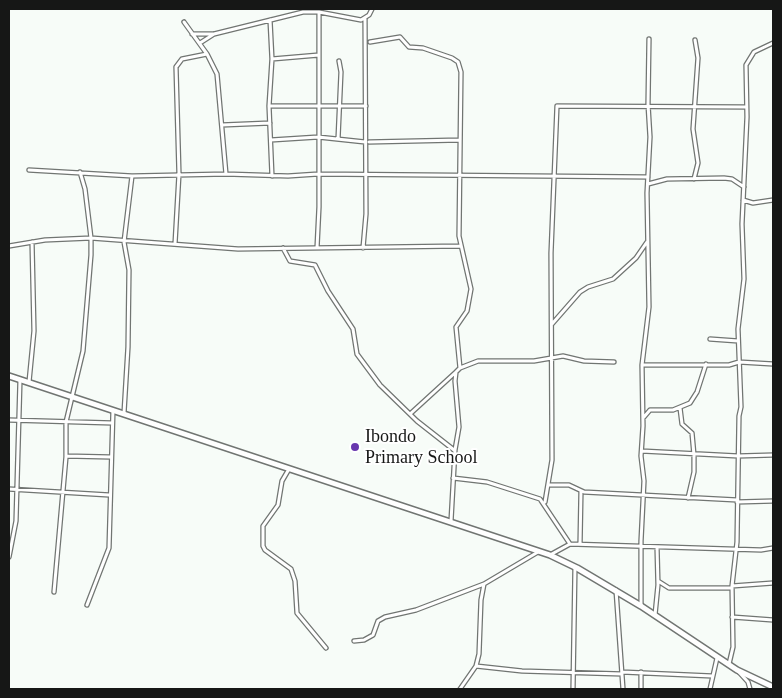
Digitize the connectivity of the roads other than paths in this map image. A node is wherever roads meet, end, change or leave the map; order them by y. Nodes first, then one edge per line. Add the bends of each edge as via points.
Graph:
1 (372, 9) edge
2 (319, 12) junction
3 (365, 19) junction
4 (270, 20) junction
5 (184, 22) dead end
6 (192, 34) junction
7 (214, 34) junction
8 (649, 40) dead end
9 (695, 40) dead end
10 (370, 42) dead end
11 (200, 43) junction
12 (773, 43) edge
13 (207, 54) junction
14 (319, 54) junction
15 (272, 58) junction
16 (339, 61) dead end
17 (269, 106) junction
18 (339, 106) junction
19 (366, 106) junction
20 (648, 106) junction
21 (318, 107) junction
22 (695, 107) junction
23 (746, 107) junction
24 (270, 124) junction
25 (222, 125) junction
26 (318, 137) junction
27 (338, 139) junction
28 (271, 140) junction
29 (460, 140) junction
30 (367, 142) junction
31 (30, 170) dead end
32 (80, 172) junction
33 (179, 174) junction
34 (226, 174) junction
35 (318, 174) junction
36 (365, 174) junction
37 (132, 176) junction
38 (272, 176) junction
39 (459, 176) junction
40 (556, 176) junction
41 (648, 177) junction
42 (694, 179) junction
43 (648, 184) junction
44 (744, 187) junction
45 (743, 200) junction
46 (773, 200) edge
47 (92, 238) junction
48 (32, 242) junction
49 (124, 242) junction
50 (648, 242) junction
51 (175, 244) junction
52 (9, 246) edge
53 (461, 246) junction
54 (283, 248) junction
55 (317, 248) junction
56 (363, 248) junction
57 (552, 324) junction
58 (710, 339) dead end
59 (738, 341) junction
60 (552, 358) junction
61 (614, 362) dead end
62 (739, 362) junction
63 (706, 364) junction
64 (773, 364) edge
65 (642, 365) junction
66 (460, 368) junction
67 (456, 372) junction
68 (9, 376) edge
69 (20, 379) junction
70 (29, 382) junction
71 (72, 396) junction
72 (680, 408) junction
73 (113, 409) junction
74 (124, 413) junction
75 (410, 414) junction
76 (643, 417) junction
77 (9, 420) edge
78 (18, 420) junction
79 (66, 422) junction
80 (112, 423) junction
81 (455, 450) junction
82 (642, 451) junction
83 (694, 455) junction
84 (773, 455) edge
85 (66, 456) junction
86 (738, 456) junction
87 (110, 457) junction
88 (289, 469) junction
89 (453, 478) junction
90 (548, 485) junction
91 (9, 489) edge
92 (16, 489) junction
93 (581, 491) junction
94 (63, 493) junction
95 (109, 495) junction
96 (643, 495) junction
97 (688, 498) junction
98 (737, 501) junction
99 (773, 501) edge
100 (545, 502) junction
101 (451, 522) junction
102 (570, 544) junction
103 (580, 544) junction
104 (641, 546) junction
105 (657, 547) junction
106 (735, 548) junction
107 (772, 550) edge
108 (538, 552) junction
109 (550, 555) junction
110 (9, 557) edge
111 (575, 567) junction
112 (658, 581) junction
113 (484, 584) junction
114 (773, 584) edge
115 (732, 587) junction
116 (616, 590) junction
117 (54, 592) dead end
118 (88, 605) dead end
119 (642, 606) junction
120 (655, 615) junction
121 (732, 617) junction
122 (773, 620) edge
123 (354, 641) dead end
124 (326, 648) dead end
125 (717, 657) junction
126 (729, 664) junction
127 (476, 666) junction
128 (737, 670) junction
129 (574, 672) junction
130 (641, 672) junction
131 (622, 673) junction
132 (712, 676) junction
133 (773, 687) edge
134 (460, 689) edge
135 (573, 689) edge
136 (623, 689) edge
137 (641, 689) edge
138 (710, 689) edge
139 (750, 689) edge

1 - 3 street
2 - 3 street
2 - 4 street via 303,12
2 - 14 street
3 - 19 street
4 - 7 street
4 - 15 street
5 - 6 street
6 - 7 street
6 - 11 street
7 - 11 street
8 - 20 street
9 - 22 street via 698,58
10 - 29 street via 400,37 407,46 424,48 458,62 462,81
11 - 13 street
12 - 23 street via 754,52 746,65
13 - 25 street via 216,74
13 - 33 street via 182,59 176,67
14 - 15 street
14 - 21 street
15 - 17 street
16 - 18 street
17 - 21 street
17 - 24 street
18 - 19 street
18 - 21 street
18 - 27 street
19 - 30 street
20 - 22 street
20 - 40 street via 557,106
20 - 41 street
21 - 26 street
22 - 23 street
22 - 42 street via 693,129 698,163
23 - 44 street
24 - 25 street
24 - 28 street
25 - 34 street
26 - 27 street
26 - 28 street
26 - 35 street
27 - 30 street
28 - 38 street
29 - 30 street
29 - 39 street
30 - 36 street
31 - 32 street
32 - 37 street
32 - 47 street
33 - 34 street
33 - 37 street
33 - 51 street
34 - 38 street
35 - 36 street
35 - 38 street
35 - 55 street
36 - 39 street
36 - 56 street
37 - 49 street
39 - 40 street
39 - 53 street
40 - 41 street
40 - 57 street
41 - 43 street
42 - 43 street via 667,179
42 - 44 street via 732,179
43 - 50 street
44 - 45 street
45 - 46 street via 753,203
45 - 59 street via 744,279
47 - 48 street
47 - 49 street
47 - 71 street via 83,351
48 - 52 street
48 - 70 street via 34,331
49 - 51 street
49 - 74 street via 129,270
50 - 57 street via 613,279 580,292
50 - 65 street via 649,307
51 - 54 street via 238,249
53 - 56 street
53 - 66 street via 471,289 466,311 456,327
54 - 55 street
54 - 75 street via 292,262 315,265 353,329 357,354 380,385
55 - 56 street
57 - 60 street
58 - 59 street
59 - 62 street
60 - 61 street via 568,356 584,361
60 - 66 street via 518,362 478,361
60 - 90 street via 552,460
62 - 63 street
62 - 64 street
62 - 86 street
63 - 65 street
63 - 72 street via 694,397
65 - 76 street
66 - 67 street
67 - 75 street
67 - 81 street via 459,427
68 - 69 main road
69 - 70 main road
69 - 78 street
70 - 71 main road
71 - 73 main road
71 - 79 street
72 - 76 street via 650,410
72 - 83 street via 682,425 692,433
73 - 74 main road
73 - 80 street
74 - 88 main road
75 - 81 street
76 - 82 street
77 - 78 street
78 - 79 street
78 - 92 street
79 - 80 street
79 - 85 street
80 - 87 street
81 - 89 street
82 - 83 street
82 - 96 street
83 - 86 street
83 - 97 street
84 - 86 street
85 - 87 street
85 - 94 street
86 - 98 street
87 - 95 street
88 - 101 main road
88 - 124 street via 282,481 278,505 263,526 263,546 291,569 298,613
89 - 100 street via 486,482
89 - 101 street
90 - 93 street via 569,485
90 - 100 street
91 - 92 street
92 - 94 street
92 - 110 street via 14,537
93 - 96 street
93 - 103 street
94 - 95 street
94 - 117 street
95 - 118 street via 108,557
96 - 97 street
96 - 104 street
97 - 98 street
98 - 99 street
98 - 106 street
100 - 102 street via 549,514
101 - 108 main road
102 - 103 street
102 - 109 street
103 - 104 street
104 - 105 street
104 - 119 street
105 - 106 street
105 - 112 street
106 - 107 street
106 - 115 street
108 - 109 main road
108 - 113 street
109 - 111 main road
111 - 116 main road
111 - 129 street
112 - 115 street via 669,588
112 - 120 street
113 - 123 street via 416,610 386,617 378,621 373,635
113 - 127 street
114 - 115 street
115 - 121 street
116 - 119 main road
116 - 131 street
119 - 120 main road
120 - 125 main road
121 - 122 street
121 - 126 street via 733,647
125 - 126 main road
125 - 132 street
126 - 128 main road
127 - 129 street
127 - 134 street
128 - 133 main road
128 - 139 street
129 - 131 street
129 - 135 street
130 - 131 street
130 - 132 street
130 - 137 street
131 - 136 street
132 - 138 street

